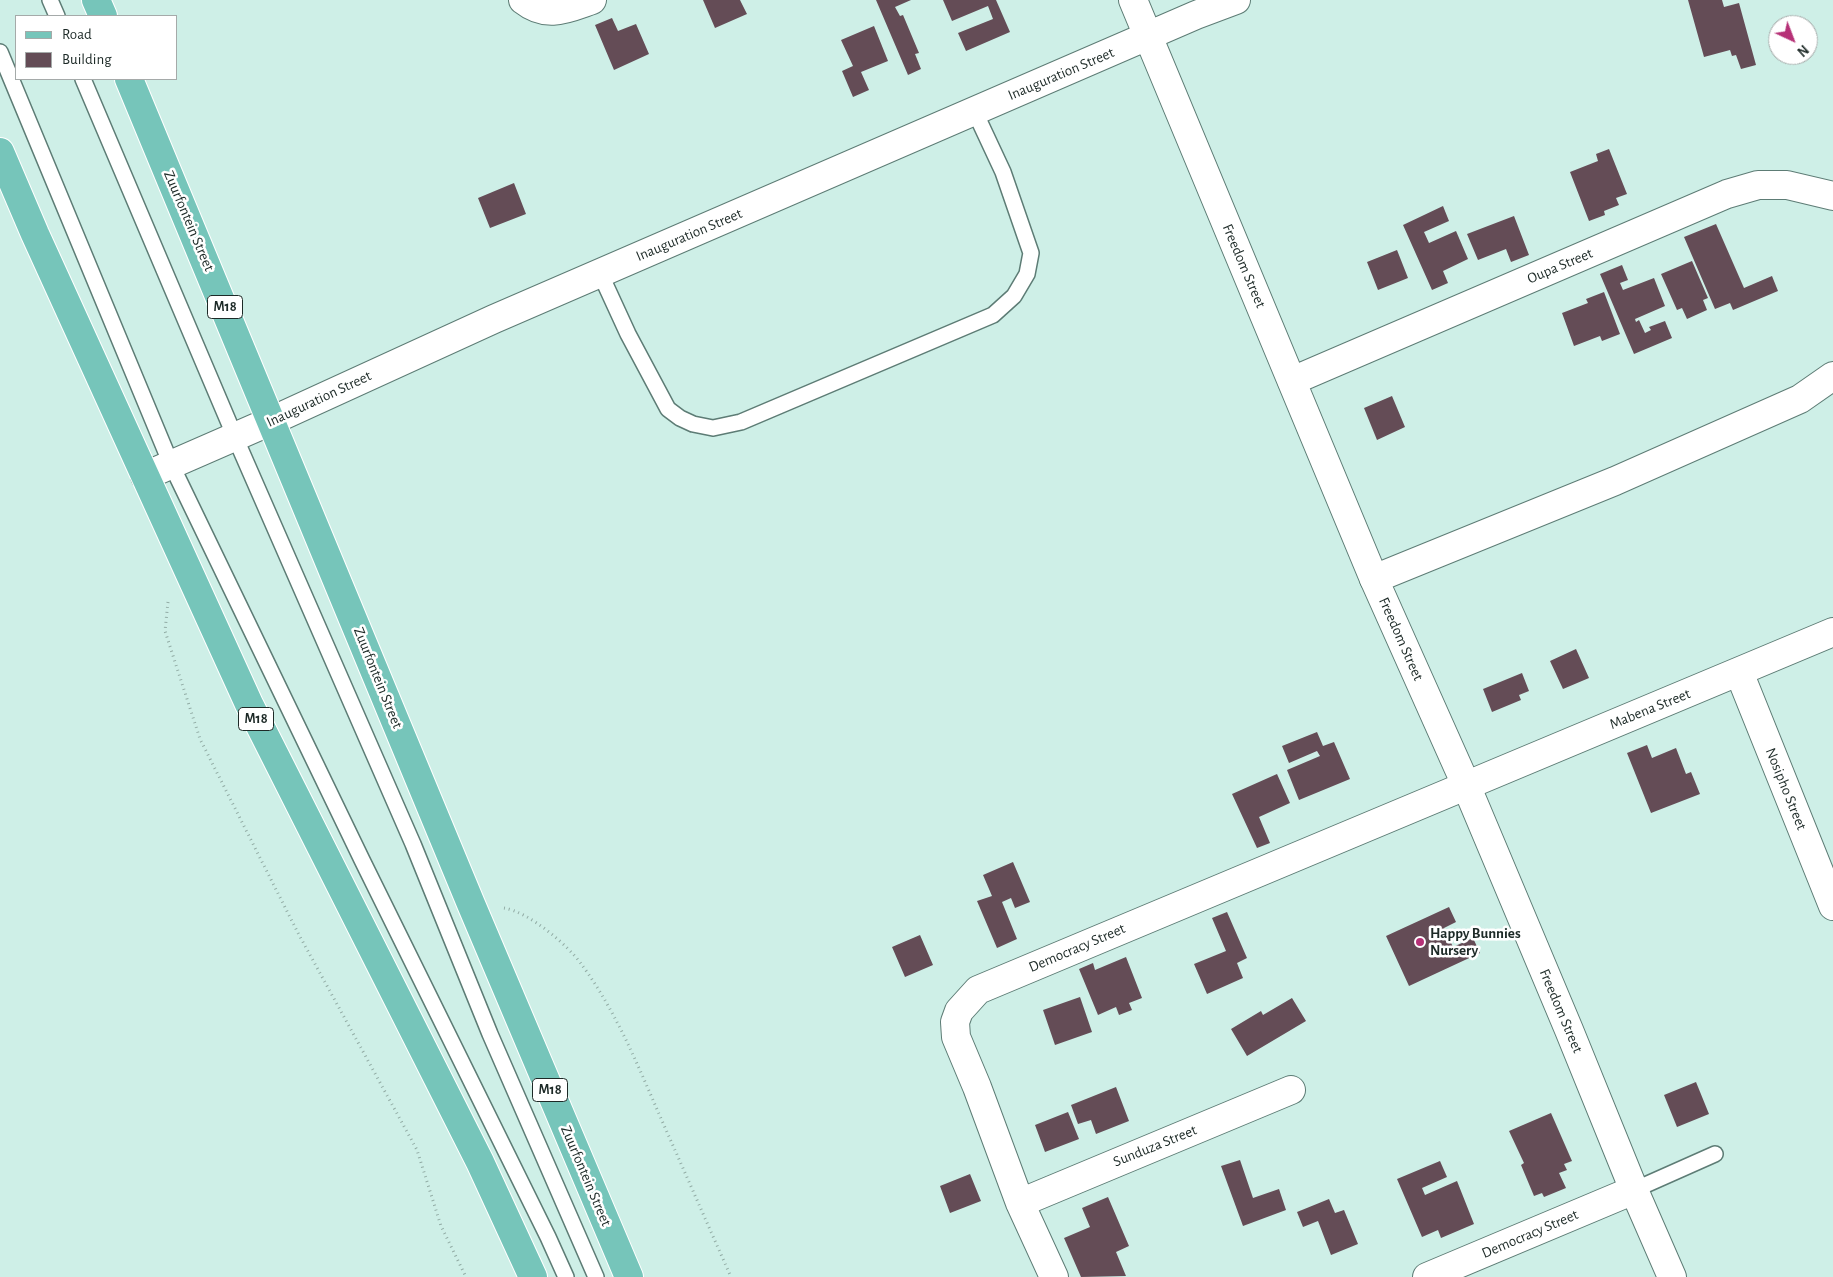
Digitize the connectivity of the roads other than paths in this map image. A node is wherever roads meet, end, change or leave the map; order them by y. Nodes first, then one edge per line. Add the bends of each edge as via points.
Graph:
1 (50, 0) edge
2 (96, 0) edge
3 (523, 0) edge
4 (592, 0) edge
5 (1133, 0) edge
6 (1236, 0) edge
7 (57, 15) edge
8 (103, 15) edge
9 (1149, 37) junction
10 (0, 52) edge
11 (83, 80) edge
12 (129, 80) edge
13 (975, 112) junction
14 (0, 152) edge
15 (1833, 196) edge
16 (600, 273) junction
17 (1833, 376) edge
18 (1292, 381) junction
19 (271, 421) junction
20 (235, 436) junction
21 (171, 464) junction
22 (145, 476) junction
23 (1374, 579) junction
24 (1833, 632) edge
25 (1739, 672) junction
26 (1466, 785) junction
27 (1833, 906) edge
28 (1291, 1090) dead end
29 (1715, 1154) dead end
30 (1634, 1190) junction
31 (1020, 1203) junction
32 (533, 1277) edge
33 (566, 1277) edge
34 (596, 1277) edge
35 (629, 1277) edge
36 (1054, 1277) edge
37 (1426, 1277) edge
38 (1672, 1277) edge

1 - 7 lane
2 - 8 main road
3 - 4 street via 548,12
5 - 9 street, Freedom Street
6 - 9 street, Inauguration Street
9 - 13 street, Inauguration Street
9 - 18 street, Freedom Street
10 - 21 lane
11 - 20 lane
12 - 19 main road, Zuurfontein Street / M18
13 - 16 street, Inauguration Street
13 - 16 lane via 1003,172 1031,253 1027,274 1014,296 994,315 742,422 713,428 693,424 668,409
14 - 22 main road, M18
15 - 18 street, Oupa Street via 1787,186 1758,185 1727,194
16 - 19 street, Inauguration Street
17 - 23 street via 1800,399 1624,477
18 - 23 street, Freedom Street
19 - 20 street, Inauguration Street
19 - 35 main road, Zuurfontein Street / M18
20 - 21 street, Inauguration Street
20 - 34 lane via 413,844 490,1034
21 - 22 street, Inauguration Street
21 - 33 lane
22 - 32 main road, M18 via 249,704 475,1153
23 - 26 street, Freedom Street
24 - 25 street, Mabena Street
25 - 26 street, Mabena Street
25 - 27 street, Nosipho Street
26 - 30 street, Freedom Street
26 - 31 street, Democracy Street via 978,990 959,1011 955,1022 956,1037
28 - 31 street, Sunduza Street
29 - 30 lane
30 - 37 street, Democracy Street
30 - 38 street, Freedom Street
31 - 36 street, Democracy Street

